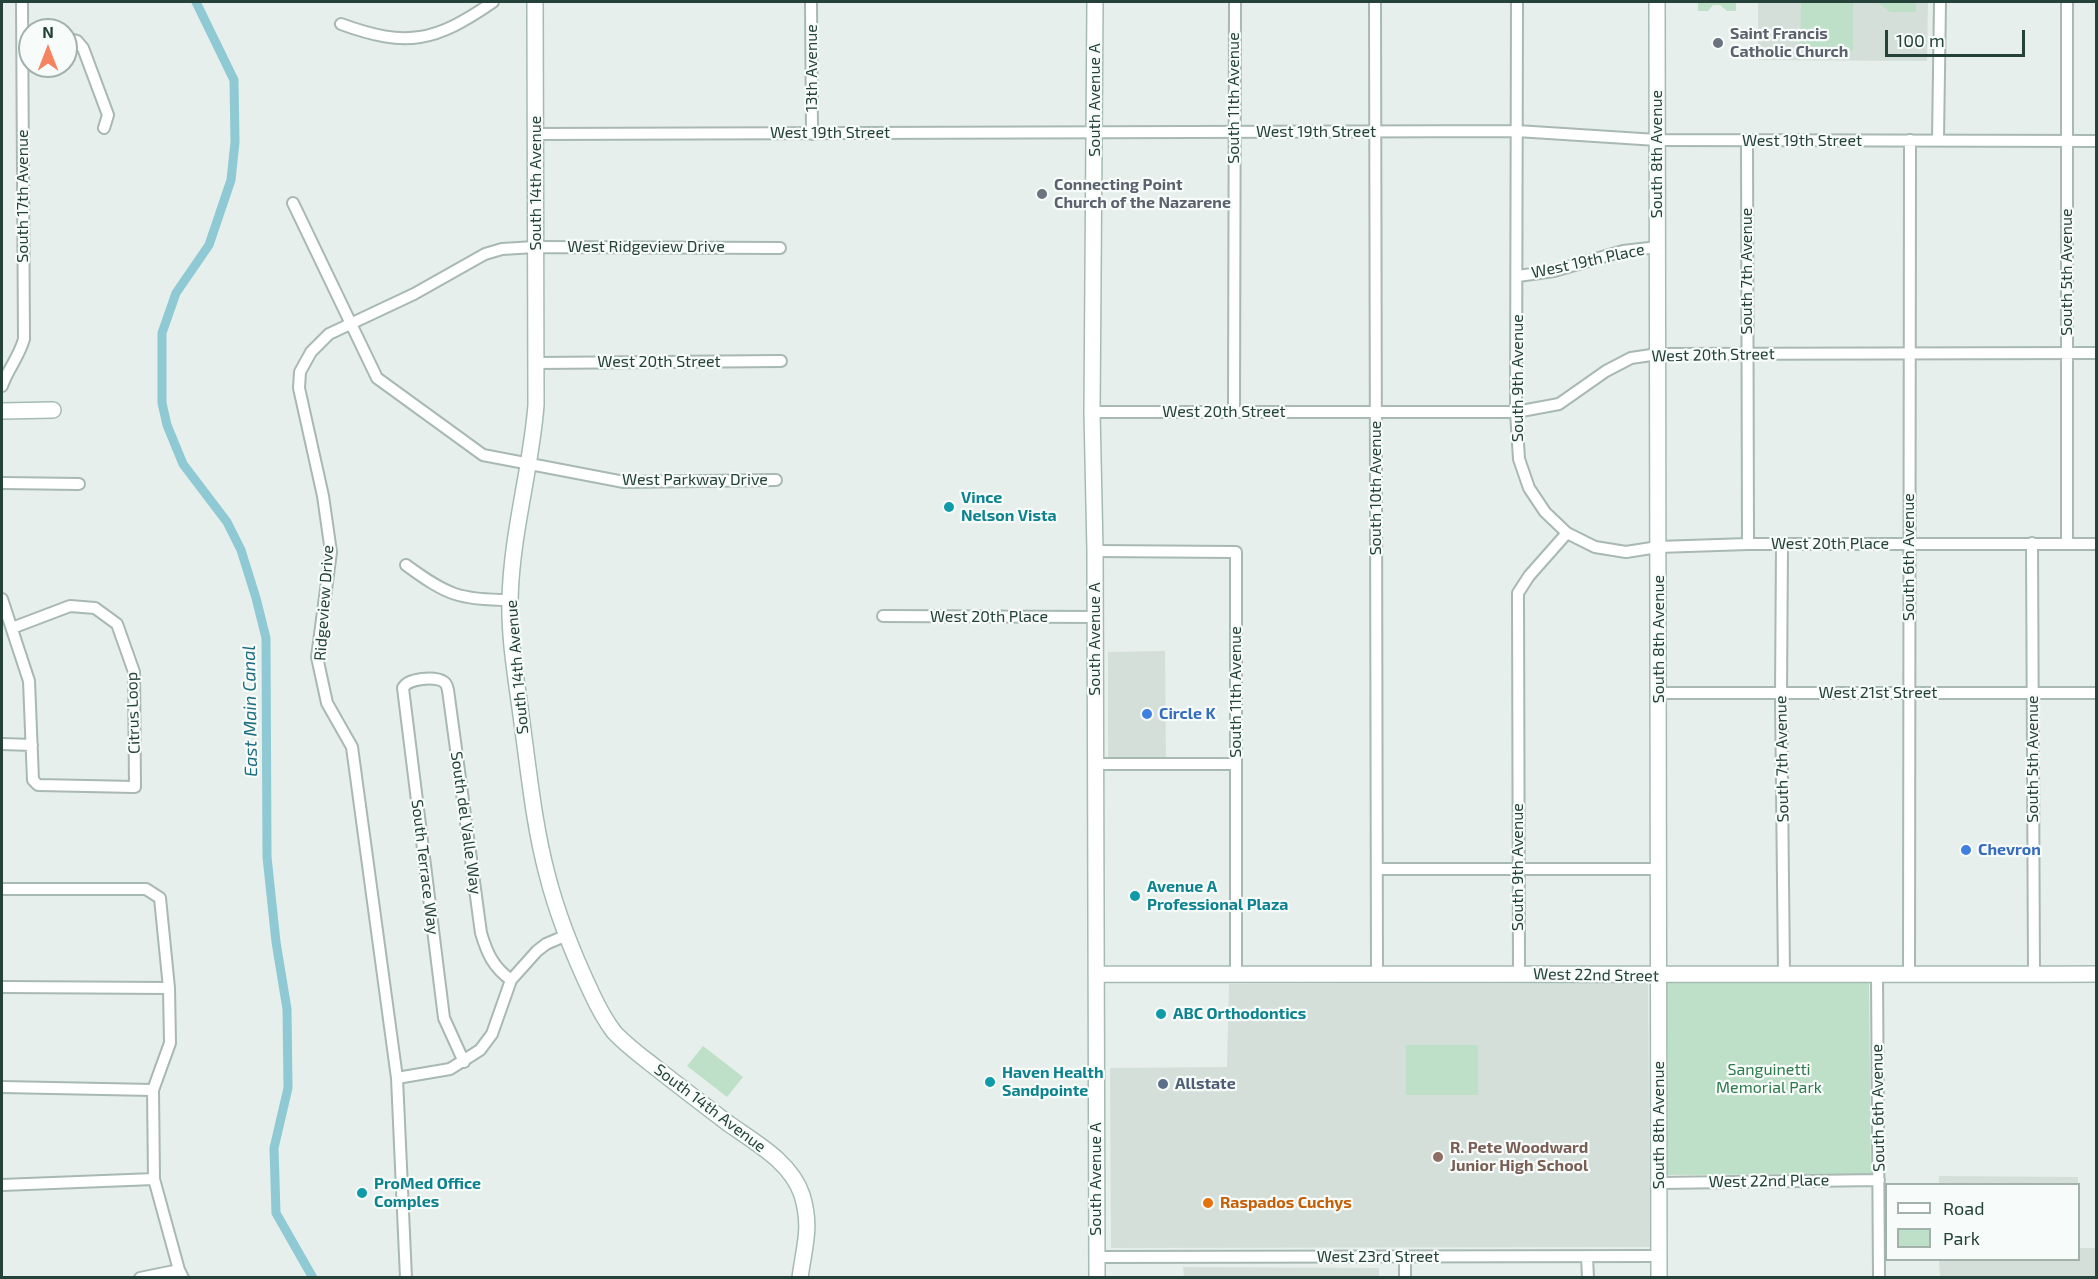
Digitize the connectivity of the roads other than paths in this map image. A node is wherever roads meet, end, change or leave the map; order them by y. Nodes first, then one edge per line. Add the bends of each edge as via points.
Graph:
1 (22, 2) edge
2 (493, 2) edge
3 (535, 2) edge
4 (811, 2) edge
5 (1095, 2) edge
6 (1235, 2) edge
7 (1375, 2) edge
8 (1517, 2) edge
9 (1657, 2) edge
10 (1940, 2) edge
11 (2067, 2) edge
12 (24, 18) edge
13 (341, 24) dead end
14 (78, 42) edge
15 (26, 78) edge
16 (104, 128) dead end
17 (1517, 131) junction
18 (1234, 132) junction
19 (1376, 132) junction
20 (1095, 133) junction
21 (535, 134) junction
22 (812, 134) junction
23 (1657, 140) junction
24 (1910, 140) junction
25 (1938, 140) junction
26 (2067, 140) junction
27 (1747, 141) junction
28 (2097, 141) edge
29 (293, 203) dead end
30 (536, 247) junction
31 (1658, 247) junction
32 (780, 248) dead end
33 (1518, 276) junction
34 (350, 324) junction
35 (2067, 353) junction
36 (2097, 353) edge
37 (1658, 354) junction
38 (1910, 354) junction
39 (1747, 355) junction
40 (781, 361) dead end
41 (537, 363) junction
42 (2, 386) edge
43 (52, 410) dead end
44 (2, 411) edge
45 (1234, 411) junction
46 (1092, 412) junction
47 (1376, 412) junction
48 (1516, 412) junction
49 (528, 464) junction
50 (776, 480) dead end
51 (2, 483) edge
52 (79, 484) dead end
53 (1567, 533) junction
54 (2032, 543) junction
55 (2067, 543) junction
56 (1748, 544) junction
57 (1910, 544) junction
58 (2097, 544) edge
59 (1782, 545) junction
60 (1658, 547) junction
61 (1095, 550) junction
62 (406, 566) dead end
63 (2, 599) edge
64 (510, 600) junction
65 (883, 616) dead end
66 (1094, 617) junction
67 (12, 628) junction
68 (420, 679) joint
69 (1659, 693) junction
70 (1908, 693) junction
71 (2033, 693) junction
72 (2097, 693) edge
73 (1781, 694) junction
74 (2, 744) edge
75 (32, 745) junction
76 (1096, 764) junction
77 (1236, 764) junction
78 (1518, 868) junction
79 (1378, 869) junction
80 (1659, 869) junction
81 (3, 890) dead end
82 (567, 935) junction
83 (1909, 973) junction
84 (1096, 974) junction
85 (1236, 974) junction
86 (1519, 974) junction
87 (1784, 974) junction
88 (2034, 974) junction
89 (2097, 974) edge
90 (1377, 975) junction
91 (1877, 975) junction
92 (1660, 976) junction
93 (511, 980) junction
94 (2, 987) edge
95 (169, 988) junction
96 (464, 1062) junction
97 (397, 1078) junction
98 (2, 1087) edge
99 (153, 1090) junction
100 (154, 1179) junction
101 (1879, 1180) junction
102 (1659, 1183) junction
103 (2, 1185) edge
104 (806, 1248) junction
105 (1659, 1256) junction
106 (1097, 1257) junction
107 (1405, 1257) junction
108 (1587, 1257) junction
109 (181, 1274) edge
110 (140, 1278) edge
111 (405, 1278) edge
112 (800, 1278) edge
113 (811, 1278) edge
114 (1097, 1278) edge
115 (1405, 1278) edge
116 (1588, 1278) edge
117 (1659, 1278) edge
118 (1880, 1278) edge

1 - 12 street, South 17th Avenue
2 - 13 street via 429,36 403,40
3 - 21 street, South 14th Avenue
4 - 22 street, 13th Avenue
5 - 20 street, South Avenue A
6 - 18 street, South 11th Avenue
7 - 19 street, South 10th Avenue
8 - 17 street, South 9th Avenue
9 - 23 street, South 8th Avenue
10 - 25 street
11 - 26 street, South 5th Avenue
14 - 16 street via 108,115
15 - 42 street, South 17th Avenue via 24,339
17 - 19 street, West 19th Street
17 - 23 street, West 19th Street
17 - 33 street, South 9th Avenue
18 - 19 street, West 19th Street
18 - 20 street, West 19th Street
18 - 45 street, South 11th Avenue
19 - 47 street, South 10th Avenue
20 - 22 street, West 19th Street
20 - 46 street, South Avenue A
21 - 22 street, West 19th Street
21 - 30 street, South 14th Avenue
23 - 27 street, West 19th Street
23 - 31 street, South 8th Avenue
24 - 25 street, West 19th Street
24 - 27 street, West 19th Street
24 - 38 street, South 6th Avenue
25 - 26 street, West 19th Street
26 - 28 street, West 19th Street
26 - 35 street, South 5th Avenue
27 - 39 street, South 7th Avenue
29 - 34 street, West Parkway Drive
30 - 32 street, West Ridgeview Drive
30 - 34 street, West Ridgeview Drive via 485,254
30 - 41 street, South 14th Avenue
31 - 33 street, West 19th Place via 1623,251 1554,272
31 - 37 street, South 8th Avenue
33 - 48 street, South 9th Avenue
34 - 49 street, West Parkway Drive via 377,378 483,455
34 - 97 street, Ridgeview Drive via 329,334 311,352 300,372 299,388 332,552 317,657 327,703 352,747
35 - 36 street, West 20th Street
35 - 38 street, West 20th Street
35 - 55 street, South 5th Avenue
37 - 39 street, West 20th Street
37 - 48 street, West 20th Street via 1631,358 1559,404
37 - 60 street, South 8th Avenue
38 - 39 street, West 20th Street
38 - 57 street, South 6th Avenue
39 - 56 street, South 7th Avenue
40 - 41 street, West 20th Street
41 - 49 street, South 14th Avenue
43 - 44 street
45 - 46 street, West 20th Street
45 - 47 street, West 20th Street
46 - 61 street, South Avenue A
47 - 48 street, West 20th Street
47 - 79 street, South 10th Avenue
48 - 53 street, South 9th Avenue via 1519,459 1529,488 1545,512
49 - 50 street, West Parkway Drive via 624,482
49 - 64 street, South 14th Avenue
51 - 52 street
53 - 60 street, West 20th Place via 1595,547 1626,552
53 - 78 street, South 9th Avenue via 1518,593
54 - 55 street, West 20th Place
54 - 57 street, West 20th Place
54 - 71 street, South 5th Avenue
55 - 58 street, West 20th Place
56 - 59 street, West 20th Place
56 - 60 street, West 20th Place
57 - 59 street, West 20th Place
57 - 70 street, South 6th Avenue
59 - 73 street, South 7th Avenue
60 - 69 street, South 8th Avenue
61 - 66 street, South Avenue A
61 - 77 street, South 11th Avenue via 1236,552
62 - 64 street via 462,598
63 - 67 street
64 - 82 street, South 14th Avenue via 516,678 541,849
65 - 66 street, West 20th Place
66 - 76 street, South Avenue A
67 - 75 street via 29,681
67 - 75 street, Citrus Loop via 70,606 95,608 117,624 134,672 135,787 38,785 33,780
68 - 93 street, South del Valle Way via 441,680 448,690 481,933 491,961
68 - 96 street, South Terrace Way via 405,683 403,688 444,1018
69 - 73 street, West 21st Street
69 - 80 street, South 8th Avenue
70 - 71 street, West 21st Street
70 - 73 street, West 21st Street
70 - 83 street, South 6th Avenue
71 - 72 street, West 21st Street
71 - 88 street, South 5th Avenue
73 - 87 street, South 7th Avenue
74 - 75 street
76 - 77 street
76 - 84 street, South Avenue A
77 - 85 street, South 11th Avenue
78 - 79 street
78 - 80 street
78 - 86 street, South 9th Avenue
79 - 90 street, South 10th Avenue
80 - 92 street, South 8th Avenue
81 - 95 street via 146,891 160,898
82 - 93 street via 537,951
82 - 104 street, South 14th Avenue via 600,1011 616,1034 695,1099 767,1150 794,1179 807,1219
83 - 88 street, West 22nd Street
83 - 91 street, West 22nd Street
84 - 85 street, West 22nd Street
84 - 106 street, South Avenue A
85 - 90 street, West 22nd Street
86 - 90 street, West 22nd Street
86 - 92 street, West 22nd Street
87 - 91 street, West 22nd Street
87 - 92 street, West 22nd Street
88 - 89 street, West 22nd Street
91 - 101 street, South 6th Avenue
92 - 102 street, South 8th Avenue
93 - 96 street via 492,1034
94 - 95 street
95 - 99 street via 170,1043
96 - 97 street via 450,1069
97 - 111 street, Ridgeview Drive
98 - 99 street
99 - 100 street
100 - 103 street
100 - 109 street
101 - 102 street, West 22nd Place
101 - 118 street, South 6th Avenue
102 - 105 street, South 8th Avenue
104 - 112 street
104 - 113 street
105 - 108 street, West 23rd Street
105 - 117 street, South 8th Avenue
106 - 107 street, West 23rd Street
106 - 114 street, South Avenue A
107 - 108 street, West 23rd Street
107 - 115 street
108 - 116 street
109 - 110 street

